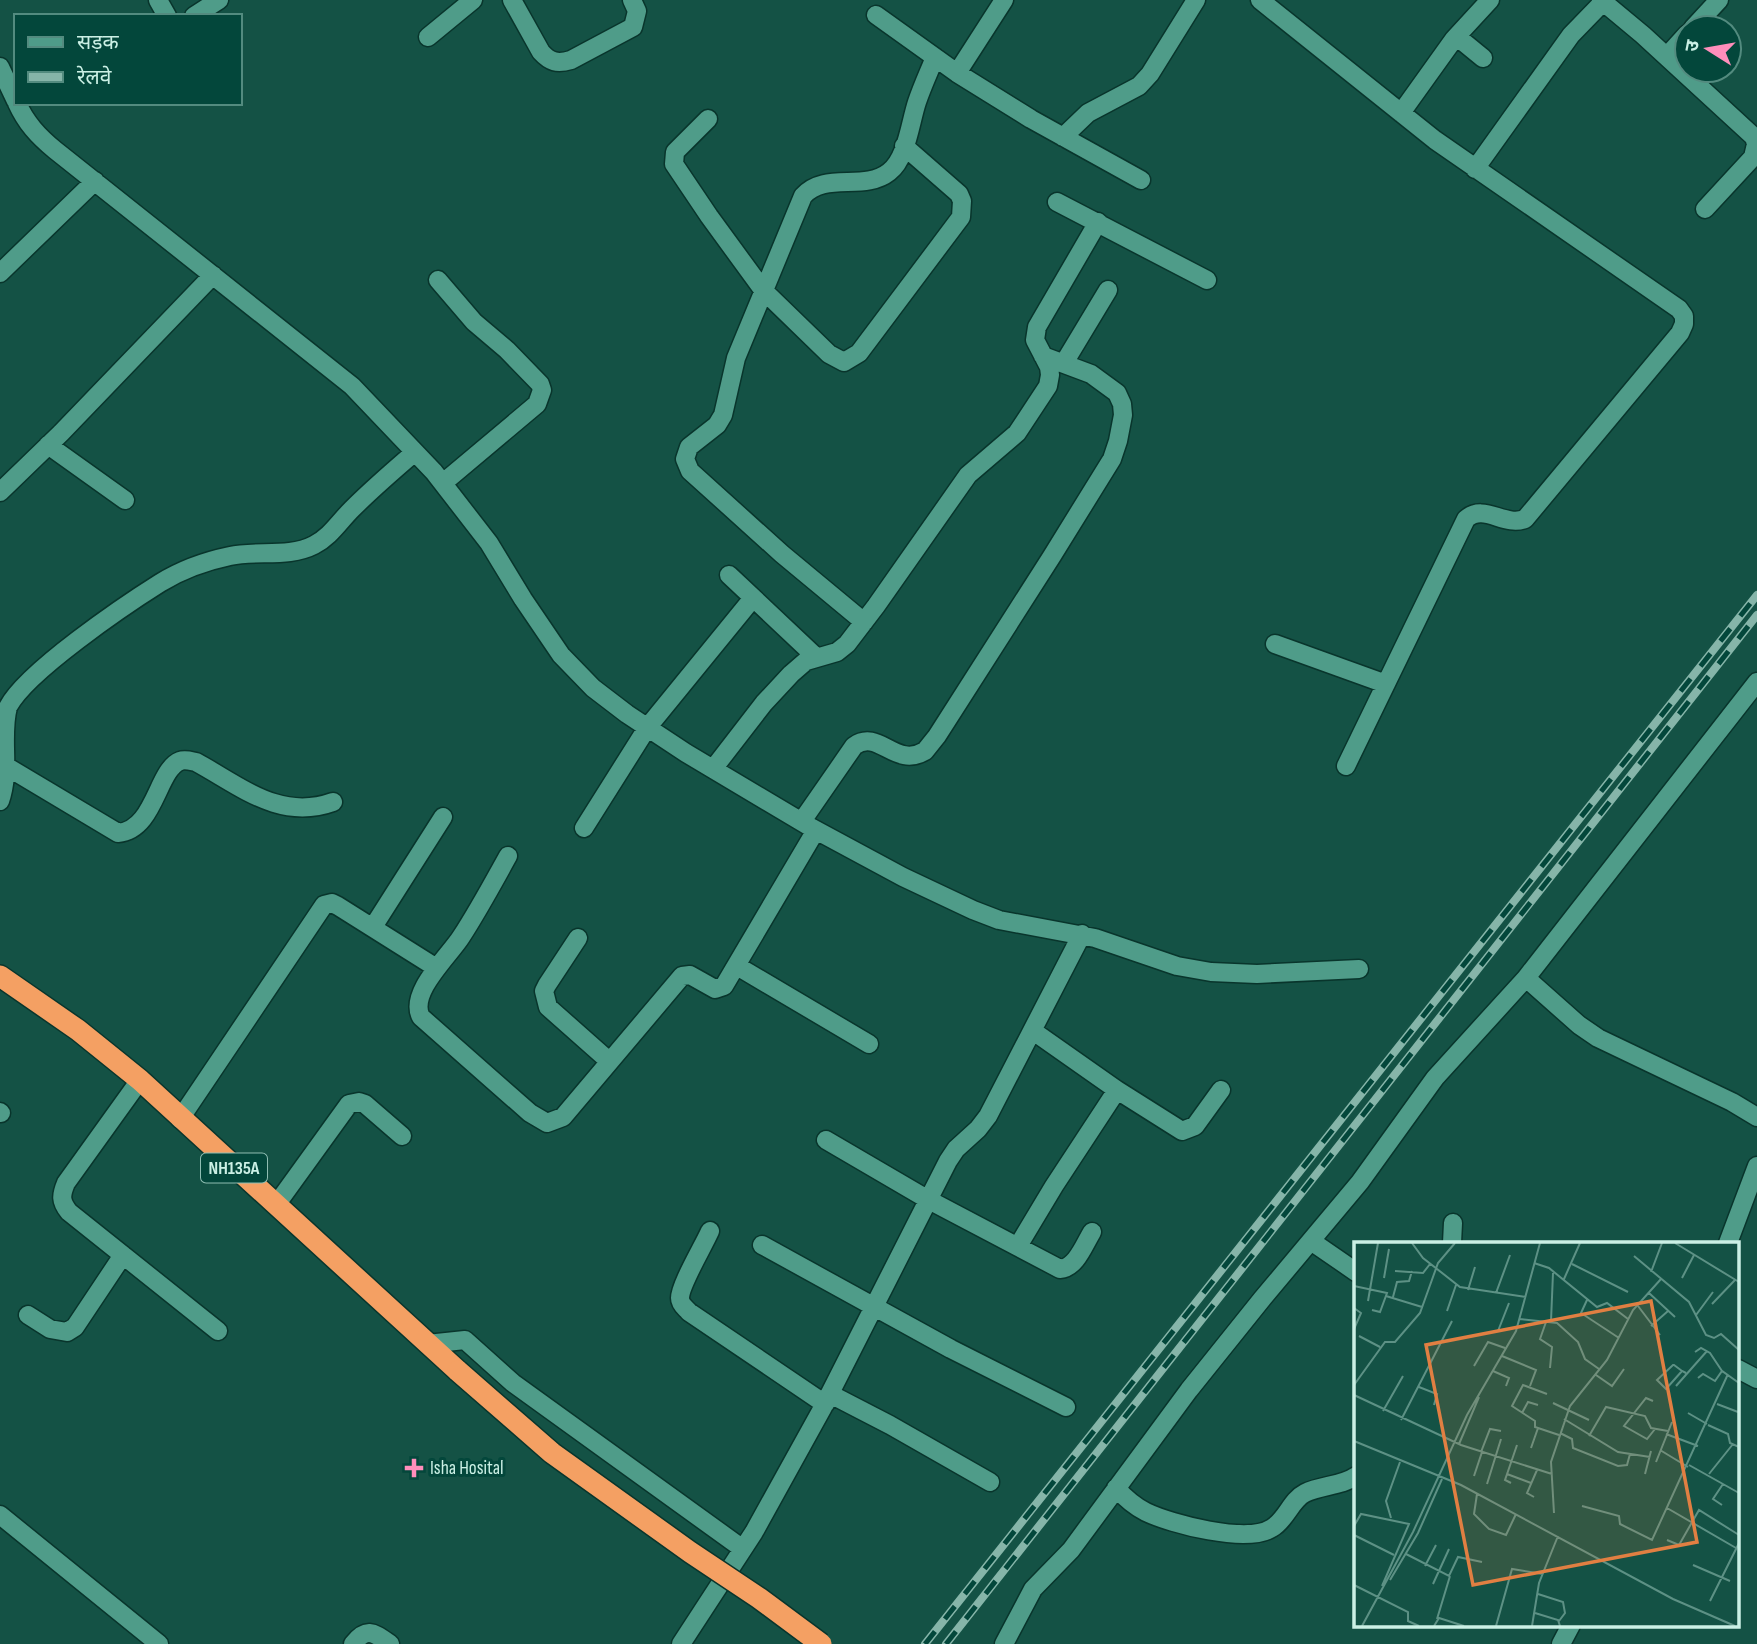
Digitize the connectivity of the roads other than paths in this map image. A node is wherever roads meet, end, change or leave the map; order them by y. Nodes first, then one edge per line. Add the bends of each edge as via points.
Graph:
1 (219, 0) edge
2 (473, 0) edge
3 (512, 0) edge
4 (632, 0) edge
5 (1004, 0) edge
6 (1196, 0) edge
7 (1260, 0) edge
8 (1490, 0) edge
9 (1719, 0) edge
10 (1603, 1) edge
11 (197, 14) edge
12 (1706, 14) edge
13 (876, 15) dead end
14 (428, 37) dead end
15 (1454, 39) junction
16 (1673, 49) edge
17 (1667, 56) junction
18 (935, 57) junction
19 (1483, 58) dead end
20 (0, 67) edge
21 (957, 73) junction
22 (14, 95) edge
23 (18, 105) edge
24 (1401, 113) junction
25 (709, 119) dead end
26 (1063, 137) junction
27 (904, 146) junction
28 (1475, 169) junction
29 (1141, 180) dead end
30 (95, 181) junction
31 (1057, 202) dead end
32 (1705, 209) dead end
33 (1098, 222) junction
34 (0, 272) edge
35 (213, 275) junction
36 (438, 280) dead end
37 (1207, 280) dead end
38 (762, 290) junction
39 (1108, 290) dead end
40 (1043, 356) junction
41 (1064, 363) junction
42 (48, 445) junction
43 (415, 452) junction
44 (443, 483) junction
45 (0, 492) edge
46 (125, 500) dead end
47 (729, 575) dead end
48 (753, 598) junction
49 (864, 622) junction
50 (1275, 644) dead end
51 (817, 657) junction
52 (1757, 682) edge
53 (1386, 684) junction
54 (648, 728) junction
55 (1, 732) edge
56 (4, 765) junction
57 (1346, 766) dead end
58 (713, 769) junction
59 (0, 801) edge
60 (333, 802) dead end
61 (443, 817) dead end
62 (809, 826) junction
63 (584, 828) dead end
64 (509, 856) dead end
65 (373, 927) junction
66 (1082, 934) junction
67 (578, 938) dead end
68 (737, 966) junction
69 (435, 967) junction
70 (1359, 969) dead end
71 (0, 976) edge
72 (1526, 978) junction
73 (1033, 1031) junction
74 (869, 1044) dead end
75 (608, 1061) junction
76 (140, 1080) junction
77 (1117, 1090) junction
78 (1221, 1090) dead end
79 (1757, 1116) edge
80 (180, 1119) junction
81 (402, 1136) dead end
82 (826, 1140) dead end
83 (1757, 1166) edge
84 (927, 1199) junction
85 (276, 1205) junction
86 (1453, 1223) dead end
87 (710, 1231) dead end
88 (1092, 1232) dead end
89 (1311, 1241) junction
90 (1452, 1242) edge
91 (1728, 1242) edge
92 (762, 1245) dead end
93 (1018, 1246) junction
94 (123, 1255) junction
95 (1354, 1271) edge
96 (874, 1306) junction
97 (28, 1315) dead end
98 (218, 1331) dead end
99 (427, 1344) junction
100 (1740, 1370) edge
101 (1757, 1379) edge
102 (828, 1399) junction
103 (1066, 1407) dead end
104 (1354, 1478) edge
105 (990, 1482) dead end
106 (1116, 1488) junction
107 (0, 1515) edge
108 (743, 1549) junction
109 (1570, 1626) edge
110 (159, 1644) edge
111 (353, 1644) edge
112 (390, 1644) edge
113 (681, 1644) edge
114 (821, 1644) edge
115 (1004, 1644) edge
116 (1561, 1644) edge

1 - 11 street
2 - 14 street
3 - 4 street via 541,52 560,63 633,27 637,11
5 - 21 street
6 - 26 street via 1139,86 1088,113
7 - 24 street
8 - 15 street
9 - 12 street
10 - 17 street
10 - 28 street via 1571,35
13 - 18 street
15 - 19 street
15 - 24 street
16 - 17 street
17 - 32 street via 1754,137 1756,144 1753,157
18 - 21 street
18 - 27 street
20 - 22 street
21 - 26 street
23 - 30 street via 35,133
24 - 28 street
25 - 38 street via 675,152 674,164
26 - 29 street
27 - 38 street via 890,172 879,177 811,187
27 - 38 street via 959,194 963,210 859,353 844,362 829,354
28 - 53 street via 1642,281 1679,309 1684,324 1525,519 1509,522 1479,512 1466,519
30 - 34 street
30 - 35 street
31 - 33 street
33 - 37 street
33 - 40 street via 1037,327 1035,340
35 - 42 street
35 - 43 street via 352,386
36 - 44 street via 542,390 537,404
38 - 49 street via 732,372 723,415 689,447 685,459 690,471
39 - 41 street
40 - 41 street
40 - 49 street via 1049,367 1048,386 1017,433 968,475
41 - 62 street via 1091,374 1117,393 1123,415 1112,458 925,751 909,757 867,740 860,742
42 - 45 street
42 - 46 street
43 - 44 street
43 - 55 street via 315,545 301,551 231,555 161,582 23,686 5,715
44 - 54 street via 489,543 561,655 593,688
47 - 48 street
48 - 51 street
48 - 54 street
49 - 51 street via 837,652
50 - 53 street
51 - 58 street via 791,674 764,703
52 - 72 street
53 - 57 street
54 - 58 street
54 - 63 street
55 - 56 street
56 - 59 street
56 - 60 street via 118,833 137,827 180,761 197,762 275,805 307,810
58 - 62 street
61 - 65 street
62 - 66 street via 973,910 999,920
62 - 68 street
64 - 69 street via 460,939
65 - 69 street
65 - 80 street via 332,903 324,905
66 - 70 street via 1177,966 1211,972
66 - 73 street
67 - 75 street via 547,985 545,1000
68 - 74 street
68 - 75 street via 720,989 690,975 682,976
69 - 75 street via 418,1006 421,1017 537,1119 547,1123 563,1117
71 - 76 highway, NH135A
72 - 79 street via 1598,1038
72 - 89 street via 1435,1078
73 - 77 street
73 - 84 street via 988,1116 956,1149
76 - 80 highway, NH135A
76 - 94 street via 61,1194 69,1212
77 - 78 street via 1182,1131 1195,1126
77 - 93 street
80 - 85 highway, NH135A
81 - 85 street via 365,1104 349,1104
82 - 84 street
83 - 91 street
84 - 93 street
84 - 96 street
85 - 99 highway, NH135A
86 - 90 street
87 - 102 street via 683,1287 682,1304
88 - 93 street via 1067,1268
89 - 95 street
89 - 106 street
92 - 96 street
94 - 97 street via 75,1327 67,1332 50,1329
94 - 98 street
96 - 102 street
96 - 103 street
99 - 108 street via 466,1340 513,1383
99 - 114 highway, NH135A, bridge via 552,1453
100 - 101 street
102 - 105 street via 890,1425
102 - 108 street
104 - 106 street via 1301,1495 1273,1528 1240,1534 1162,1519 1130,1502
106 - 115 street via 1071,1550 1033,1589
107 - 110 street
108 - 113 street
109 - 116 street
111 - 112 street via 366,1632

